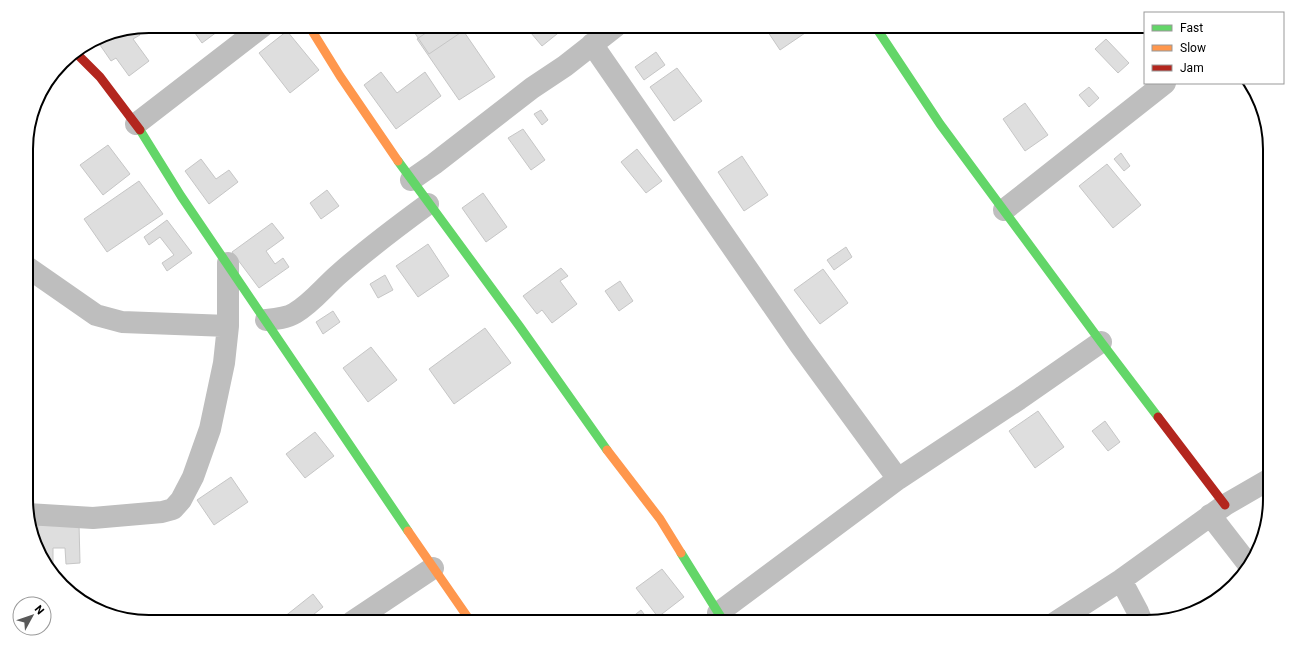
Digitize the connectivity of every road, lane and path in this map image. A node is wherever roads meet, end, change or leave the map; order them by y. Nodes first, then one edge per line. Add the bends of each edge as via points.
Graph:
1 (254, 33) edge
2 (313, 33) edge
3 (607, 33) edge
4 (880, 33) edge
5 (592, 44) junction
6 (80, 57) edge
7 (1163, 84) edge
8 (136, 124) junction
9 (411, 180) junction
10 (428, 204) junction
11 (1004, 210) junction
12 (228, 263) junction
13 (33, 271) edge
14 (266, 320) junction
15 (228, 326) junction
16 (1101, 342) junction
17 (898, 479) junction
18 (1263, 483) edge
19 (1218, 510) junction
20 (34, 514) edge
21 (1245, 559) edge
22 (433, 568) junction
23 (1121, 580) junction
24 (362, 615) edge
25 (466, 615) edge
26 (720, 615) edge
27 (724, 615) edge
28 (1067, 615) edge
29 (1139, 615) edge

1 - 8 street
2 - 9 street
3 - 5 street
4 - 11 street via 940,124
5 - 9 street
5 - 17 street via 796,338
6 - 8 street via 100,76
7 - 11 street
8 - 12 street
9 - 10 street
10 - 14 street via 370,247 308,304 294,314
10 - 26 street via 660,520
11 - 16 street
12 - 14 street
12 - 15 street
13 - 15 street via 102,317 122,322
14 - 22 street
15 - 20 street via 224,363 210,429 193,477 181,500 173,509 92,518
16 - 17 street
16 - 19 street
17 - 27 street
18 - 19 street
19 - 21 street
19 - 23 street
22 - 24 street
22 - 25 street
23 - 28 street
23 - 29 street

